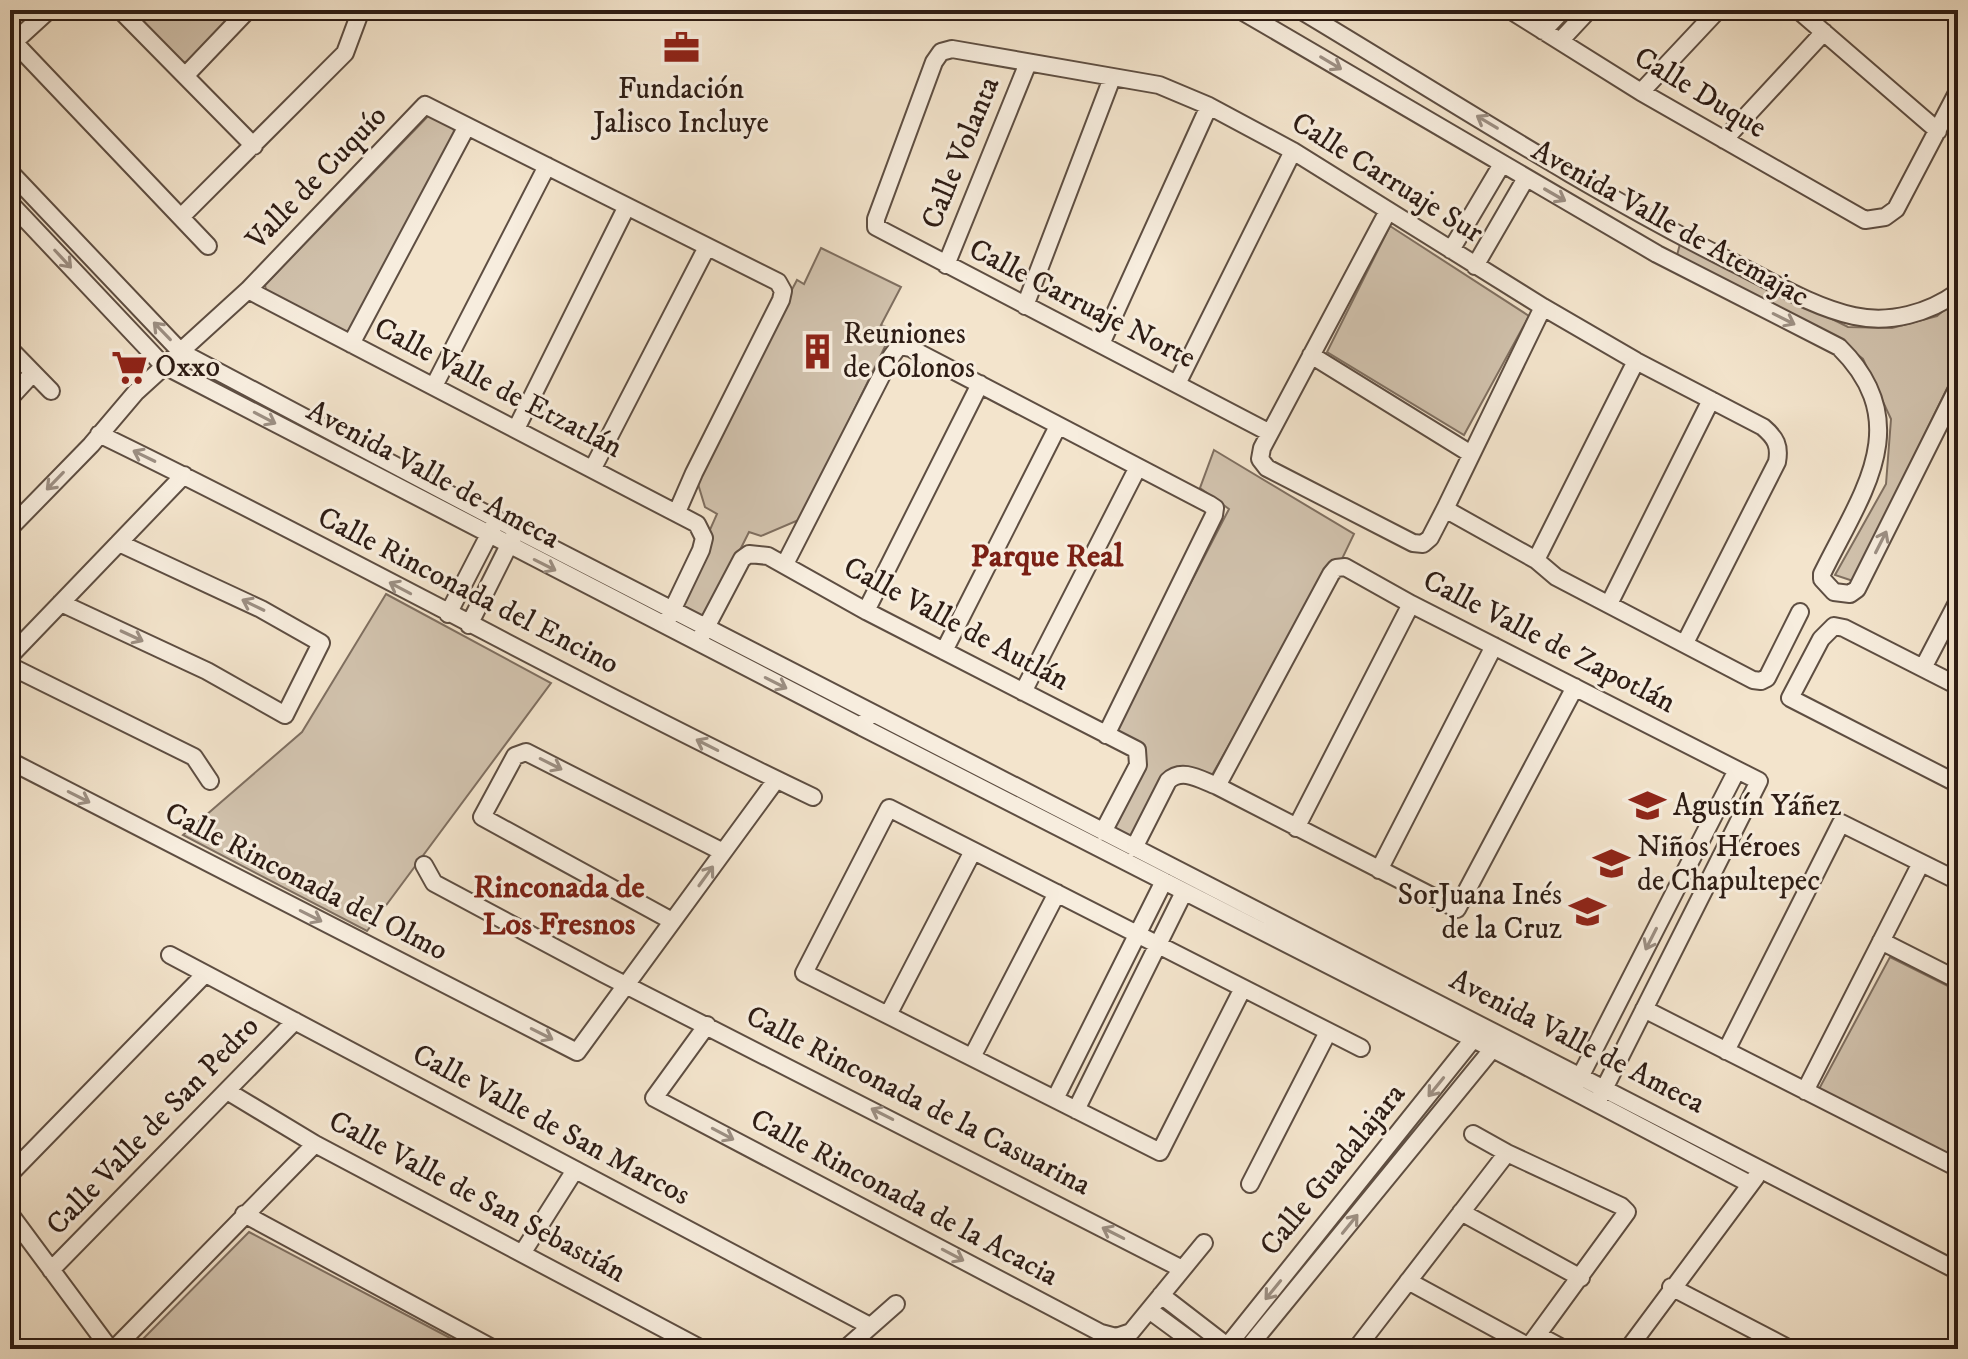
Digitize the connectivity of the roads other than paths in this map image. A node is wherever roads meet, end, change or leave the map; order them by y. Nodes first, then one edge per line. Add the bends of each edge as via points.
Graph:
1 (49, 10) edge
2 (120, 10) edge
3 (248, 10) edge
4 (361, 10) edge
5 (1240, 10) edge
6 (1300, 10) edge
7 (1510, 10) edge
8 (1563, 10) edge
9 (1589, 10) edge
10 (1718, 10) edge
11 (1798, 10) edge
12 (1543, 31) junction
13 (1824, 32) junction
14 (1285, 35) junction
15 (12, 40) edge
16 (1560, 41) junction
17 (1028, 63) junction
18 (185, 76) junction
19 (1112, 78) junction
20 (1958, 91) edge
21 (1641, 92) junction
22 (1209, 106) junction
23 (467, 126) junction
24 (1938, 131) junction
25 (1724, 140) junction
26 (254, 146) junction
27 (1293, 151) junction
28 (1502, 164) junction
29 (547, 166) junction
30 (10, 172) edge
31 (1526, 178) junction
32 (1481, 200) junction
33 (10, 203) edge
34 (626, 208) junction
35 (1388, 211) junction
36 (1505, 214) junction
37 (181, 217) junction
38 (876, 219) joint
39 (1667, 229) junction
40 (208, 246) dead end
41 (707, 247) junction
42 (1451, 250) junction
43 (1657, 254) junction
44 (946, 265) junction
45 (1475, 266) junction
46 (248, 290) junction
47 (1958, 292) edge
48 (1025, 306) junction
49 (1543, 307) junction
50 (351, 344) junction
51 (1101, 344) junction
52 (10, 349) edge
53 (181, 352) junction
54 (1311, 355) junction
55 (1636, 361) junction
56 (163, 365) junction
57 (33, 373) junction
58 (980, 384) junction
59 (1177, 384) junction
60 (434, 386) junction
61 (1958, 388) edge
62 (51, 391) dead end
63 (10, 398) edge
64 (1711, 400) junction
65 (1058, 426) junction
66 (516, 429) junction
67 (1270, 433) junction
68 (99, 434) junction
69 (1471, 454) junction
70 (1138, 467) junction
71 (593, 468) junction
72 (184, 475) junction
73 (1445, 509) junction
74 (677, 512) junction
75 (496, 519) junction
76 (10, 528) edge
77 (517, 530) junction
78 (488, 536) junction
79 (119, 543) junction
80 (508, 546) junction
81 (1536, 560) junction
82 (785, 564) junction
83 (1958, 601) edge
84 (61, 603) junction
85 (1411, 604) junction
86 (1609, 604) junction
87 (672, 609) junction
88 (866, 611) junction
89 (1800, 612) dead end
90 (448, 614) junction
91 (469, 625) junction
92 (664, 626) junction
93 (706, 627) junction
94 (697, 643) junction
95 (1685, 643) junction
96 (1494, 646) junction
97 (944, 651) junction
98 (10, 656) edge
99 (10, 666) edge
100 (1923, 668) junction
101 (1958, 686) edge
102 (1575, 687) junction
103 (1023, 692) junction
104 (866, 719) junction
105 (1106, 735) junction
106 (10, 761) edge
107 (1737, 770) junction
108 (776, 780) junction
109 (210, 781) dead end
110 (1958, 784) edge
111 (1217, 786) junction
112 (813, 797) dead end
113 (1296, 828) junction
114 (1103, 832) junction
115 (1134, 848) junction
116 (973, 851) junction
117 (723, 852) junction
118 (1921, 863) junction
119 (424, 865) dead end
120 (1379, 870) junction
121 (1164, 881) junction
122 (1958, 881) edge
123 (1184, 892) junction
124 (1057, 893) junction
125 (672, 921) junction
126 (1137, 934) junction
127 (1881, 941) junction
128 (1158, 945) junction
129 (170, 955) dead end
130 (205, 974) junction
131 (1958, 980) edge
132 (627, 984) junction
133 (1243, 988) junction
134 (1644, 1009) junction
135 (888, 1015) junction
136 (295, 1021) junction
137 (707, 1025) junction
138 (1328, 1032) junction
139 (1479, 1033) junction
140 (1498, 1042) junction
141 (1361, 1048) dead end
142 (1726, 1051) junction
143 (972, 1057) junction
144 (1576, 1083) junction
145 (227, 1091) junction
146 (1805, 1091) junction
147 (1600, 1096) junction
148 (1055, 1099) junction
149 (1076, 1110) junction
150 (1473, 1134) dead end
151 (1392, 1141) junction
152 (315, 1144) junction
153 (1407, 1153) junction
154 (1507, 1153) junction
155 (1958, 1168) edge
156 (1762, 1169) junction
157 (575, 1170) junction
158 (10, 1174) edge
159 (1250, 1184) dead end
160 (1750, 1184) junction
161 (1461, 1212) junction
162 (10, 1214) edge
163 (244, 1214) junction
164 (1204, 1243) dead end
165 (523, 1252) junction
166 (1182, 1269) junction
167 (1957, 1269) edge
168 (51, 1270) junction
169 (1581, 1278) junction
170 (1408, 1281) junction
171 (1672, 1287) junction
172 (1161, 1295) junction
173 (896, 1304) dead end
174 (1149, 1310) junction
175 (870, 1326) junction
176 (1532, 1345) edge
177 (1361, 1347) edge
178 (1228, 1348) edge
179 (112, 1349) edge
180 (494, 1349) edge
181 (700, 1349) edge
182 (845, 1349) edge
183 (1202, 1349) edge
184 (1247, 1349) edge
185 (1564, 1349) edge
186 (1628, 1349) edge
187 (1790, 1349) edge

1 - 15 street
2 - 18 street
3 - 18 street
4 - 26 street via 345,53
5 - 14 street, Avenida Valle de Atemajac
6 - 14 street
39 -> 6 street, Avenida Valle de Atemajac
7 - 12 street, Calle Duque
8 - 12 street
9 - 16 street
10 - 21 street
11 - 13 street
12 - 16 street, Calle Duque
13 - 24 street
13 - 25 street
14 -> 28 street, Avenida Valle de Atemajac
15 - 37 street
16 - 21 street, Calle Duque
17 - 19 street, Calle Carruaje Sur
17 - 38 street, Calle Carruaje Sur via 952,49 941,52
17 - 44 street, Calle Volanta
18 - 26 street
19 - 22 street, Calle Carruaje Sur via 1159,85
19 - 48 street
20 - 24 street
21 - 25 street, Calle Duque
22 - 27 street, Calle Carruaje Sur
22 - 51 street
23 - 29 street
23 - 46 street, Valle de Cuquío via 425,105
23 - 50 street
24 - 25 street, Calle Duque via 1896,209 1865,220
26 - 37 street
27 - 35 street, Calle Carruaje Sur
27 - 59 street
28 - 31 street, Avenida Valle de Atemajac
28 - 32 street
29 - 34 street
29 - 60 street
53 -> 30 street, Avenida Valle de Ameca
31 - 36 street
31 -> 43 street, Avenida Valle de Atemajac
32 - 36 street
32 - 42 street
33 -> 56 street, Avenida Valle de Ameca
34 - 41 street
34 - 66 street
35 - 42 street, Calle Carruaje Sur
35 - 54 street
36 - 45 street
37 - 40 street
38 - 44 street, Calle Carruaje Norte via 882,232
39 - 43 street
39 - 47 street, Avenida Valle de Atemajac via 1855,316 1908,315
41 - 71 street
41 - 74 street via 778,282 783,291
42 - 45 street, Calle Carruaje Sur
43 -> 61 street, Avenida Valle de Atemajac via 1839,347 1855,363 1879,424 1878,446 1873,470 1822,574 1834,592 1850,594 1857,589
44 - 48 street, Calle Carruaje Norte
45 - 49 street, Calle Carruaje Sur
46 - 50 street, Calle Valle de Etzatlán
46 - 53 street, Valle de Cuquío
48 - 51 street, Calle Carruaje Norte
49 - 55 street, Calle Carruaje Sur
49 - 69 street
50 - 60 street, Calle Valle de Etzatlán
51 - 59 street, Calle Carruaje Norte
52 - 57 street
53 - 56 street, Valle de Cuquío
53 - 75 street, Avenida Valle de Ameca
54 - 67 street
54 - 69 street
55 - 64 street, Calle Carruaje Sur
55 - 81 street
56 - 68 street, Valle de Cuquío
56 -> 78 street, Avenida Valle de Ameca
57 - 62 street
57 - 63 street
58 - 65 street
58 - 82 street via 899,346
58 - 88 street
59 - 67 street, Calle Carruaje Norte
60 - 66 street, Calle Valle de Etzatlán
64 - 86 street
64 - 95 street, Calle Carruaje Sur via 1763,427 1779,448 1777,462
65 - 70 street
65 - 97 street
66 - 71 street, Calle Valle de Etzatlán
67 - 73 street via 1260,459 1267,468 1413,543 1430,538
72 -> 68 street, Calle Rinconada del Encino
68 -> 76 street, Valle de Cuquío
69 - 73 street
70 - 103 street
70 - 105 street via 1215,508
71 - 74 street, Calle Valle de Etzatlán
72 - 79 street
90 -> 72 street, Calle Rinconada del Encino
73 - 81 street
74 - 87 street, Calle Valle de Etzatlán via 697,524 704,538
75 - 77 street, Avenida Valle de Ameca
75 - 78 street
77 - 80 street
77 - 87 street, Avenida Valle de Ameca
78 - 80 street, Avenida Valle de Ameca
78 - 90 street
79 - 84 street
84 -> 79 street via 207,671 285,715 321,643
80 - 91 street
80 -> 92 street, Avenida Valle de Ameca
81 - 86 street via 1556,577
82 - 88 street, Calle Valle de Autlán
82 - 93 street, Calle Valle de Autlán via 756,553 742,559
83 - 100 street
84 - 98 street
85 - 96 street, Calle Valle de Zapotlán
85 - 111 street, Calle Valle de Zapotlán via 1345,567 1336,568
85 - 113 street
86 - 95 street
87 - 92 street
87 - 93 street, Avenida Valle de Ameca
88 - 97 street, Calle Valle de Autlán
89 - 95 street via 1761,681
90 - 91 street, Calle Rinconada del Encino
108 -> 91 street, Calle Rinconada del Encino
92 - 94 street, Avenida Valle de Ameca
93 - 94 street
93 - 104 street, Avenida Valle de Ameca
94 -> 104 street, Avenida Valle de Ameca
96 - 102 street, Calle Valle de Zapotlán
96 - 120 street
97 - 103 street, Calle Valle de Autlán
99 - 109 street via 194,757
100 - 101 street
100 - 110 street via 1834,626 1821,639 1790,698
102 - 107 street, Calle Valle de Zapotlán
102 - 120 street via 1457,909
103 - 105 street, Calle Valle de Autlán
104 - 114 street, Avenida Valle de Ameca
104 - 121 street
105 - 114 street, Calle Valle de Autlán via 1140,756
106 -> 132 street, Calle Rinconada del Olmo via 577,1052
107 - 134 street via 1759,781
107 -> 144 street
108 - 112 street, Calle Rinconada del Encino
108 - 117 street
111 - 113 street
111 - 115 street via 1174,774
113 - 120 street
114 - 115 street, Avenida Valle de Ameca
115 - 139 street, Avenida Valle de Ameca
116 - 124 street
116 - 135 street
116 - 135 street via 889,808 804,973
125 -> 117 street
125 -> 117 street via 485,821 482,813 515,756 526,752
118 - 122 street
118 - 127 street
118 - 142 street via 1841,823
119 - 132 street, Calle Rinconada de la Casuarina via 434,883
121 - 123 street
121 - 126 street
123 - 128 street
123 - 139 street
124 - 126 street
124 - 143 street
125 - 132 street
126 - 128 street
126 - 148 street
127 - 131 street
127 - 146 street
128 - 133 street
128 - 149 street
129 - 130 street, Calle Valle de San Marcos
130 - 136 street, Calle Valle de San Marcos
130 - 158 street
132 - 137 street, Calle Rinconada de la Casuarina
133 - 138 street
133 - 149 street via 1160,1152
134 - 142 street
134 - 147 street
135 - 143 street
136 - 145 street, Calle Valle de San Pedro
136 - 157 street, Calle Valle de San Marcos
166 -> 137 street, Calle Rinconada de la Casuarina
137 -> 174 street, Calle Rinconada de la Acacia via 654,1098 1101,1333 1116,1337 1131,1332
138 - 141 street
138 - 159 street
139 - 140 street, Avenida Valle de Ameca
139 -> 151 street, Calle Guadalajara
140 - 144 street, Avenida Valle de Ameca
140 - 153 street, Calle Guadalajara
142 - 146 street
143 - 148 street
144 - 147 street, Avenida Valle de Ameca
145 - 152 street, Calle Valle de San Sebastián
145 - 168 street, Calle Valle de San Pedro
146 - 155 street
147 - 156 street, Avenida Valle de Ameca
147 - 160 street
148 - 149 street
150 - 154 street
151 - 153 street via 1392,1154
151 -> 178 street, Calle Guadalajara
152 - 163 street
152 - 165 street, Calle Valle de San Sebastián
184 -> 153 street, Calle Guadalajara
154 - 161 street
154 - 169 street via 1627,1212
156 - 160 street
156 - 167 street, Avenida Valle de Ameca
157 - 165 street
157 - 175 street, Calle Valle de San Marcos
160 - 171 street
161 - 169 street
161 - 170 street
162 - 168 street
163 - 179 street
163 - 180 street
164 - 166 street
165 - 181 street, Calle Valle de San Sebastián
166 - 172 street
168 - 179 street
169 - 176 street
170 - 176 street
170 - 177 street
171 - 186 street
171 - 187 street
172 - 174 street
172 - 178 street
173 - 175 street
174 - 183 street
175 - 182 street
176 - 185 street

